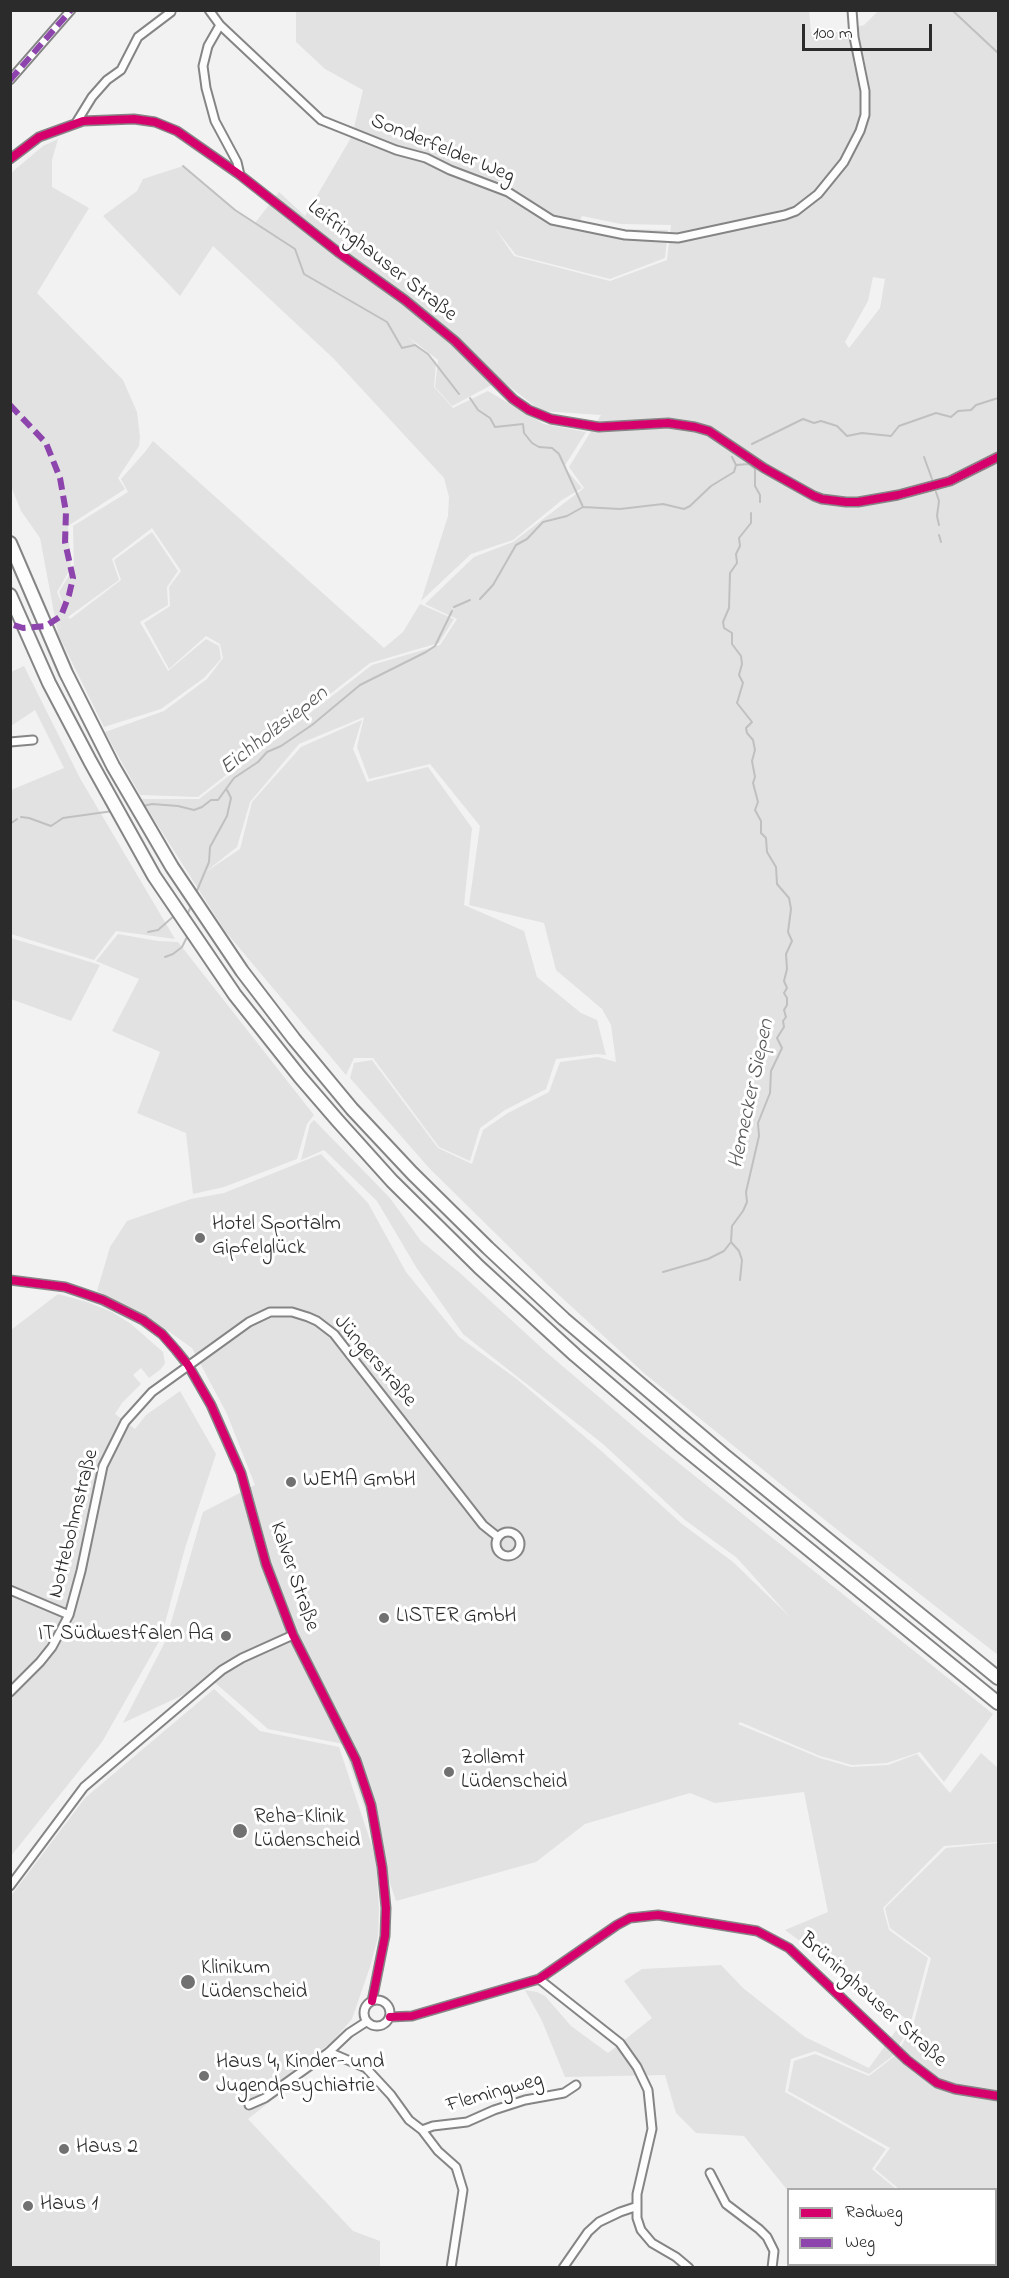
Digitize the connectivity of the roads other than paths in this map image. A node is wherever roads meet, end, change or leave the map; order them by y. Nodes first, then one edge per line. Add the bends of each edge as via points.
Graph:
1 (71, 10) edge
2 (208, 10) edge
3 (852, 10) edge
4 (171, 12) edge
5 (220, 25) junction
6 (10, 80) edge
7 (76, 123) junction
8 (10, 159) edge
9 (240, 175) junction
10 (999, 457) edge
11 (10, 543) edge
12 (10, 595) edge
13 (33, 740) dead end
14 (10, 742) edge
15 (10, 1280) edge
16 (188, 1365) junction
17 (498, 1537) dead end
18 (10, 1590) edge
19 (69, 1614) junction
20 (292, 1635) junction
21 (999, 1678) edge
22 (10, 1692) edge
23 (999, 1703) edge
24 (10, 1886) edge
25 (539, 1979) junction
26 (372, 2001) junction
27 (390, 2017) junction
28 (366, 2022) junction
29 (329, 2052) junction
30 (576, 2085) dead end
31 (999, 2096) edge
32 (249, 2105) dead end
33 (422, 2130) junction
34 (710, 2173) dead end
35 (635, 2207) junction
36 (451, 2268) edge
37 (563, 2268) edge
38 (689, 2268) edge
39 (772, 2268) edge

1 - 6 street
2 - 5 street, Sonderfelder Weg
3 - 5 street, Sonderfelder Weg via 865,91 864,115 844,162 818,194 796,211 678,238 625,235 552,220 508,192 321,120
4 - 7 street via 138,37 121,70 107,80
5 - 9 street via 205,57 205,77 215,122
7 - 8 street, Leifringhauser Straße via 39,137
7 - 9 street, Leifringhauser Straße via 107,119 155,122 177,131
9 - 10 street, Leifringhauser Straße via 455,341 513,399 551,419 599,427 668,423 710,431 814,496 846,502 898,495 950,481
11 - 21 highway via 66,674 172,867 242,971 352,1108 421,1182 564,1319
12 - 23 highway via 50,684 154,876 235,995 338,1121 392,1181 575,1355
13 - 14 street
15 - 16 street, Kalver Straße via 65,1287 119,1307 162,1334
16 - 17 street, Jüngerstraße via 249,1322 270,1312 292,1312 317,1321 340,1341 483,1525
16 - 19 street, Nottebohmstraße via 137,1408 109,1451
16 - 20 street, Kalver Straße via 234,1457
18 - 19 street, Nottebohmstraße
19 - 22 street, Nottebohmstraße via 52,1647
20 - 24 street via 222,1670 84,1787
20 - 26 street, Kalver Straße via 356,1760 371,1805 386,1908 385,1936
25 - 27 street, Brüninghauser Straße via 412,2016
25 - 31 street, Brüninghauser Straße via 630,1918 651,1914 757,1931 789,1948 937,2084
25 - 35 street via 620,2043 643,2078 652,2129
26 - 27 street via 386,2003
26 - 28 street via 364,2009
27 - 28 street, Brüninghauser Straße via 380,2026
28 - 29 street, Brüninghauser Straße
29 - 32 street, Brüninghauser Straße
29 - 33 street via 366,2068
30 - 33 street, Flemingweg via 564,2093 525,2100 467,2122
33 - 36 street via 456,2167 463,2190
34 - 39 street via 726,2204 767,2237 774,2251
35 - 37 street via 599,2222
35 - 38 street via 647,2238

